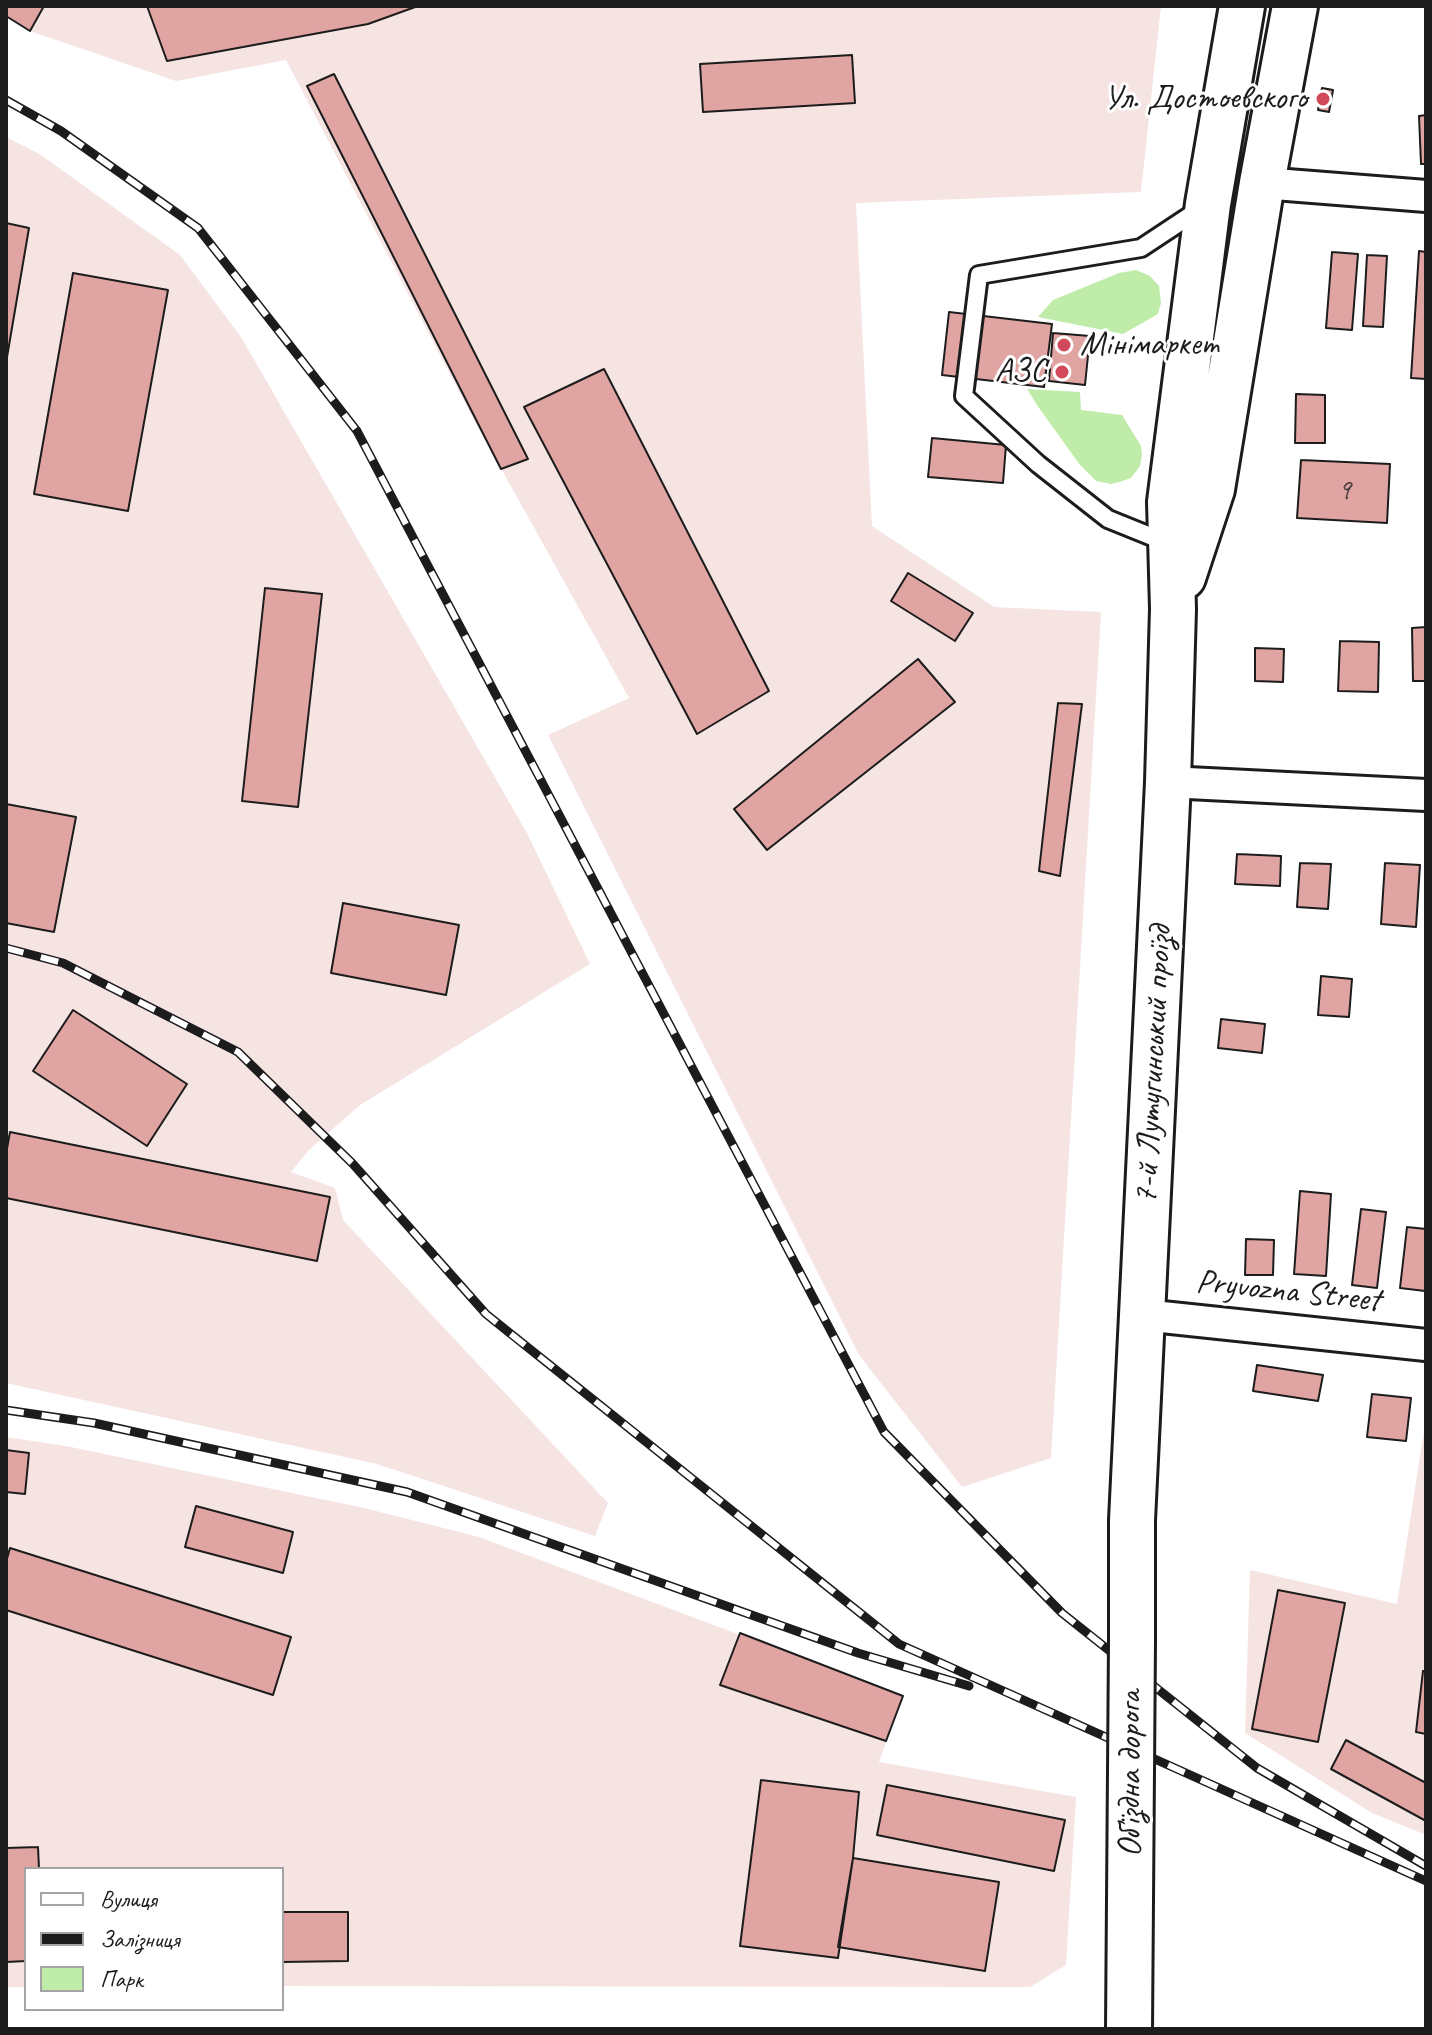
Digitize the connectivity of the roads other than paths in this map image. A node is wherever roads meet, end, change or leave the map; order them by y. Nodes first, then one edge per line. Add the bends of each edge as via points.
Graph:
1 (1242, 6) edge
2 (1295, 6) edge
3 (1262, 183) junction
4 (1426, 196) edge
5 (1208, 204) junction
6 (1171, 545) junction
7 (1173, 609) junction
8 (1168, 782) junction
9 (1426, 795) edge
10 (1143, 1315) junction
11 (1426, 1345) edge
12 (1132, 1520) joint
13 (1129, 2029) edge

1 - 5 main road, 7-й Лутугинський проїзд
2 - 3 main road, 7-й Лутугинський проїзд
3 - 4 street
3 - 7 main road, 7-й Лутугинський проїзд via 1212,489
5 - 6 main road, 7-й Лутугинський проїзд via 1170,502
5 - 6 lane via 1141,248 979,275 964,396 1108,519
6 - 7 main road, 7-й Лутугинський проїзд
7 - 8 main road, 7-й Лутугинський проїзд
8 - 9 street
8 - 10 main road, 7-й Лутугинський проїзд
10 - 11 street, Pryvozna Street
10 - 12 main road, 7-й Лутугинський проїзд
12 - 13 main road, Об'їздна дорога, bridge

